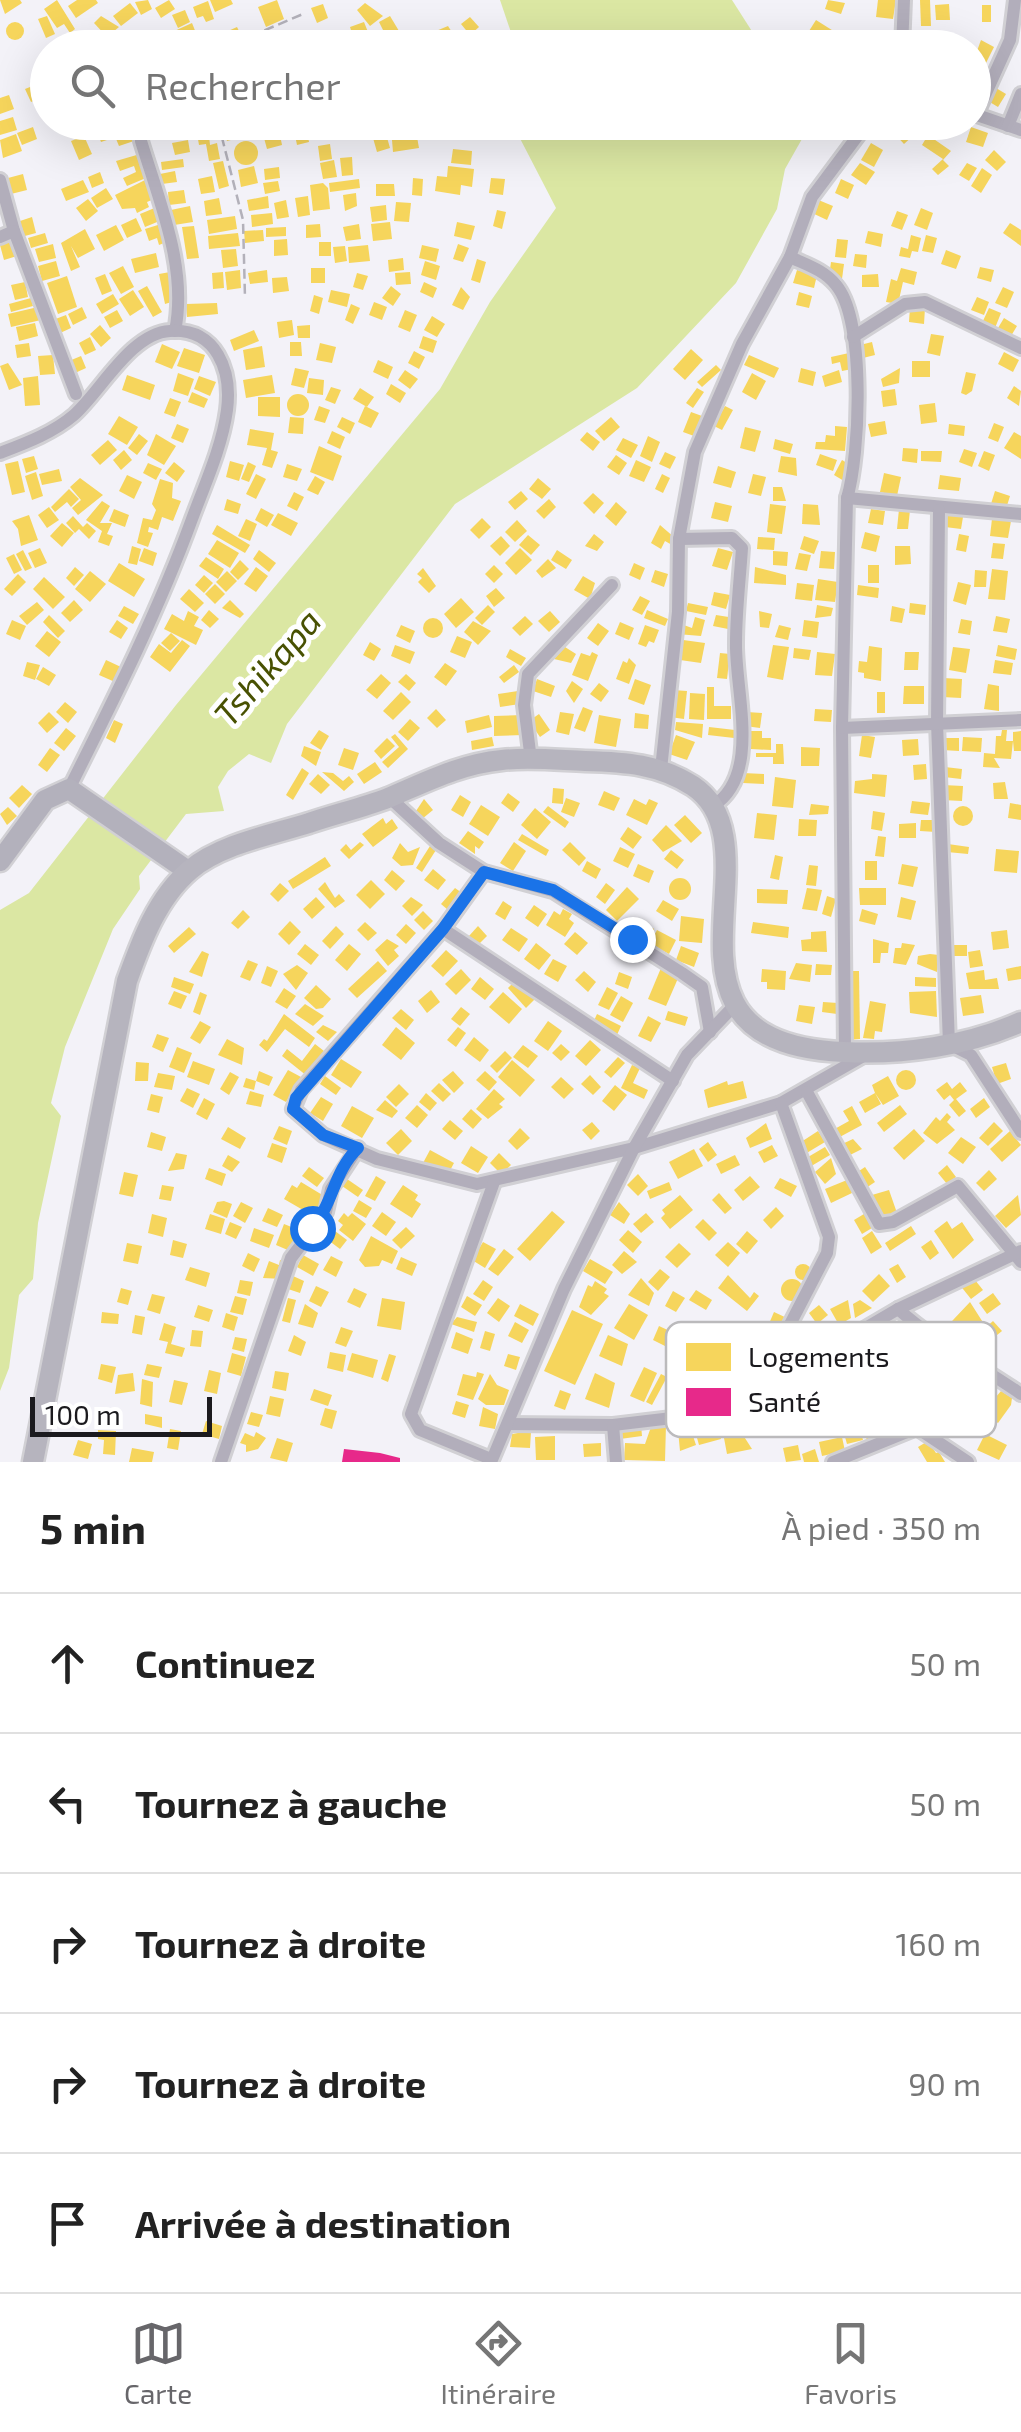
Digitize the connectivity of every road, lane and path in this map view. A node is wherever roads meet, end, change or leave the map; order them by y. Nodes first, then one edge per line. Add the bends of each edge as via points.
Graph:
1 (904, 0) edge
2 (1015, 0) edge
3 (303, 14) dead end
4 (265, 30) edge
5 (903, 30) edge
6 (991, 81) edge
7 (1021, 94) edge
8 (1014, 128) edge
9 (223, 140) edge
10 (855, 140) edge
11 (141, 141) dead end
12 (0, 180) edge
13 (14, 232) junction
14 (0, 238) edge
15 (790, 258) junction
16 (245, 298) dead end
17 (174, 331) junction
18 (853, 337) junction
19 (1021, 348) edge
20 (76, 394) dead end
21 (0, 452) edge
22 (847, 498) junction
23 (939, 510) junction
24 (1021, 514) edge
25 (679, 538) junction
26 (612, 585) dead end
27 (1021, 720) edge
28 (937, 724) junction
29 (842, 728) junction
30 (531, 760) junction
31 (661, 769) junction
32 (69, 789) junction
33 (389, 798) junction
34 (712, 806) junction
35 (0, 861) edge
36 (180, 865) junction
37 (484, 872) junction
38 (443, 929) junction
39 (734, 1006) junction
40 (1021, 1022) edge
41 (710, 1032) junction
42 (949, 1044) junction
43 (856, 1053) junction
44 (673, 1081) junction
45 (807, 1092) junction
46 (782, 1104) junction
47 (1021, 1132) edge
48 (358, 1148) junction
49 (634, 1148) junction
50 (494, 1182) junction
51 (1018, 1256) edge
52 (898, 1309) junction
53 (791, 1322) edge
54 (877, 1322) edge
55 (913, 1322) edge
56 (996, 1377) edge
57 (1021, 1394) edge
58 (666, 1419) edge
59 (508, 1424) junction
60 (613, 1425) junction
61 (895, 1437) edge
62 (930, 1437) edge
63 (491, 1461) edge
64 (33, 1462) edge
65 (221, 1462) edge
66 (616, 1462) edge
67 (833, 1462) edge
68 (968, 1462) edge

1 - 5 street
2 - 6 street via 1010,40
3 - 4 path
7 - 8 street
9 - 16 path via 241,207
10 - 15 street via 812,197
11 - 17 street via 173,250 179,309
12 - 13 street
13 - 14 street
13 - 20 street
15 - 18 street via 836,285
15 - 25 street via 742,344 695,452
17 - 21 street via 138,347 52,430
17 - 32 street via 218,349 227,409 156,615
18 - 19 street via 904,304 926,302
18 - 22 street via 856,466
22 - 23 street
22 - 29 street
23 - 24 street
23 - 28 street
25 - 31 street
25 - 34 street via 732,538 742,548 738,773 727,796
26 - 30 street via 528,674 524,705
27 - 28 street
28 - 29 street
28 - 42 street
29 - 43 street
30 - 31 highway via 633,762
30 - 33 highway via 458,768
31 - 34 highway via 700,791
32 - 35 main road via 45,800
32 - 36 main road
33 - 36 highway
33 - 37 street
34 - 39 highway via 724,839 724,938
36 - 64 highway via 141,942 116,1021
37 - 38 street
37 - 41 street via 553,890 702,987
38 - 44 street
38 - 48 street via 296,1098 293,1109 306,1124
39 - 41 street
39 - 43 highway via 763,1032 803,1051
40 - 42 highway
41 - 44 street via 692,1046
42 - 43 highway
42 - 47 street via 970,1055
43 - 45 street
44 - 49 street
45 - 46 street
45 - 51 street via 879,1224 954,1185
46 - 49 street
46 - 53 street via 829,1237 827,1254
48 - 50 street via 376,1159 463,1181
48 - 65 street via 331,1189 326,1212 291,1258
49 - 50 street
49 - 59 street via 564,1289
50 - 63 street via 411,1414 420,1430
51 - 52 street
52 - 54 street
52 - 55 street
56 - 57 street
58 - 60 street
59 - 60 street
59 - 63 street
60 - 66 street
61 - 67 street
62 - 68 street

